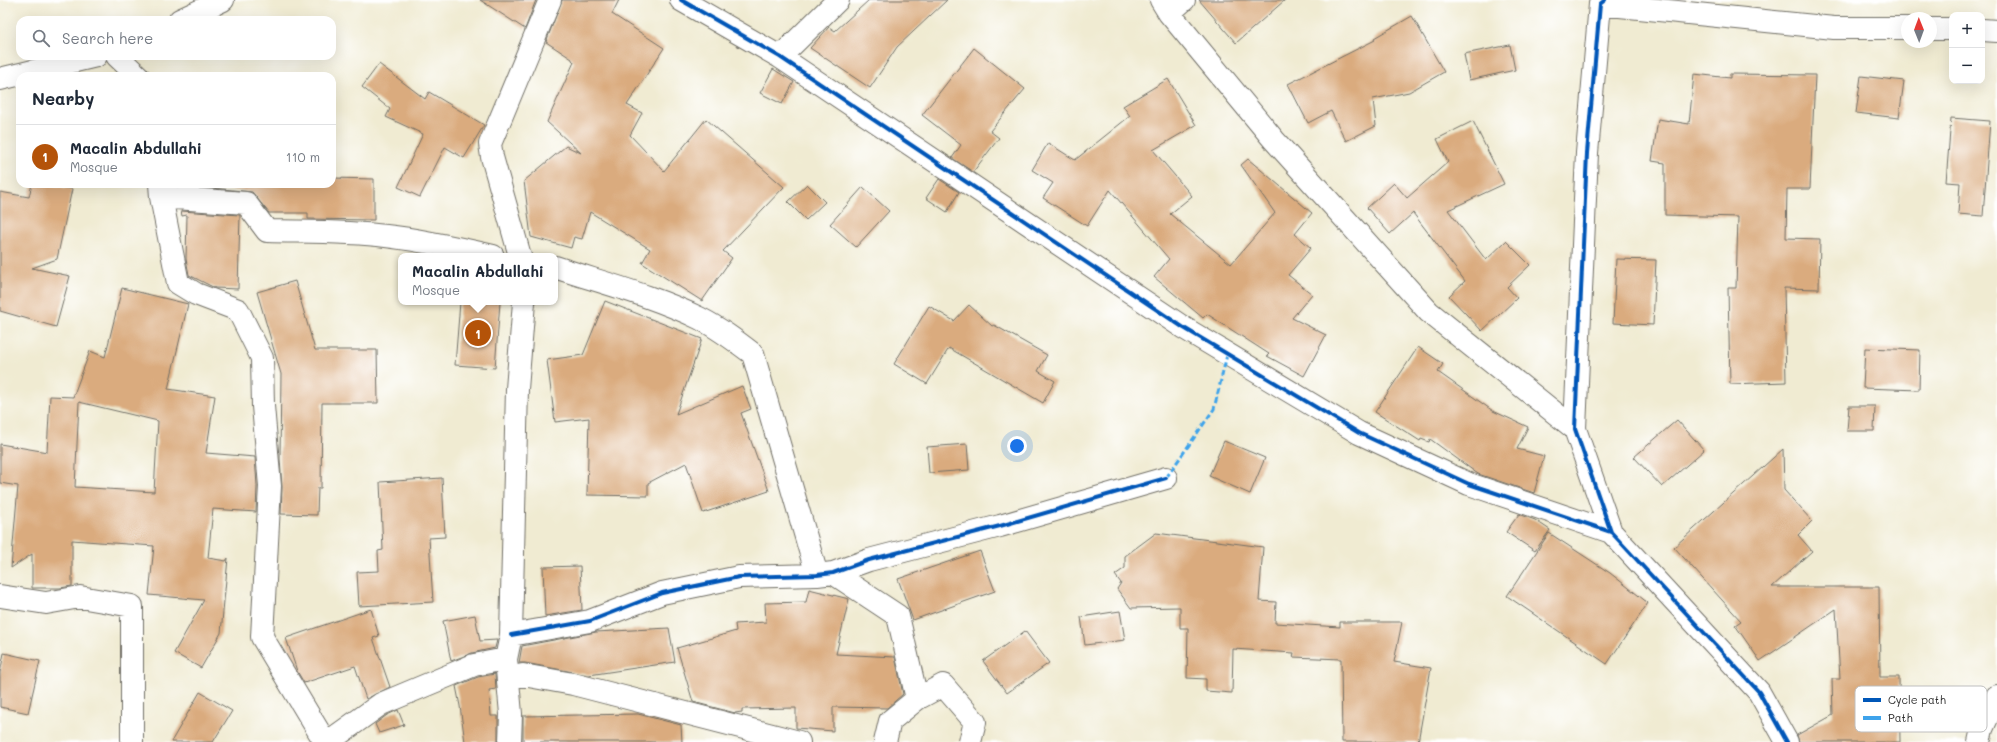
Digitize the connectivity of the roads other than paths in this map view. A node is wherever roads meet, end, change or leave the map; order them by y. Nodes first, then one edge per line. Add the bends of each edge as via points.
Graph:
1 (223, 0) edge
2 (550, 0) edge
3 (680, 0) edge
4 (838, 0) edge
5 (1602, 2) edge
6 (1171, 4) edge
7 (189, 16) edge
8 (1901, 28) edge
9 (1937, 29) edge
10 (1949, 29) edge
11 (1985, 30) edge
12 (1997, 31) edge
13 (780, 57) junction
14 (79, 60) edge
15 (121, 60) edge
16 (26, 72) edge
17 (134, 72) edge
18 (16, 74) edge
19 (0, 78) edge
20 (160, 190) edge
21 (480, 253) edge
22 (519, 253) edge
23 (558, 268) edge
24 (524, 305) edge
25 (1575, 429) junction
26 (1166, 478) dead end
27 (1611, 532) junction
28 (825, 574) junction
29 (0, 596) edge
30 (511, 634) junction
31 (507, 668) junction
32 (1997, 696) edge
33 (917, 699) junction
34 (1987, 718) edge
35 (1981, 732) edge
36 (132, 742) edge
37 (327, 742) edge
38 (510, 742) edge
39 (799, 742) edge
40 (885, 742) edge
41 (970, 742) edge
42 (1787, 742) edge
43 (1979, 742) edge

1 - 7 street
2 - 22 street via 490,144
3 - 13 street
4 - 13 street
5 - 8 street via 1834,28
5 - 25 street via 1587,153
6 - 25 street via 1274,140 1429,312
9 - 10 street
11 - 12 street
13 - 27 street via 1184,328 1359,433 1470,484
14 - 16 street
15 - 17 street
18 - 19 street
20 - 21 street via 246,203 267,231 385,236
20 - 37 street via 178,283 196,294 238,310 262,358 270,486 262,637
23 - 28 street via 674,307 729,335 753,354
24 - 30 street via 517,389
25 - 27 street
26 - 28 street
27 - 42 street via 1759,692
28 - 30 street via 731,579 662,593 590,621
28 - 33 street via 898,616
29 - 36 street via 46,603 80,597 132,606
30 - 31 street
31 - 37 street via 474,665 381,704
31 - 38 street via 511,714
31 - 39 street via 523,675 573,684
32 - 34 street
33 - 40 street via 890,721
33 - 41 street via 943,685 975,722
35 - 43 street

